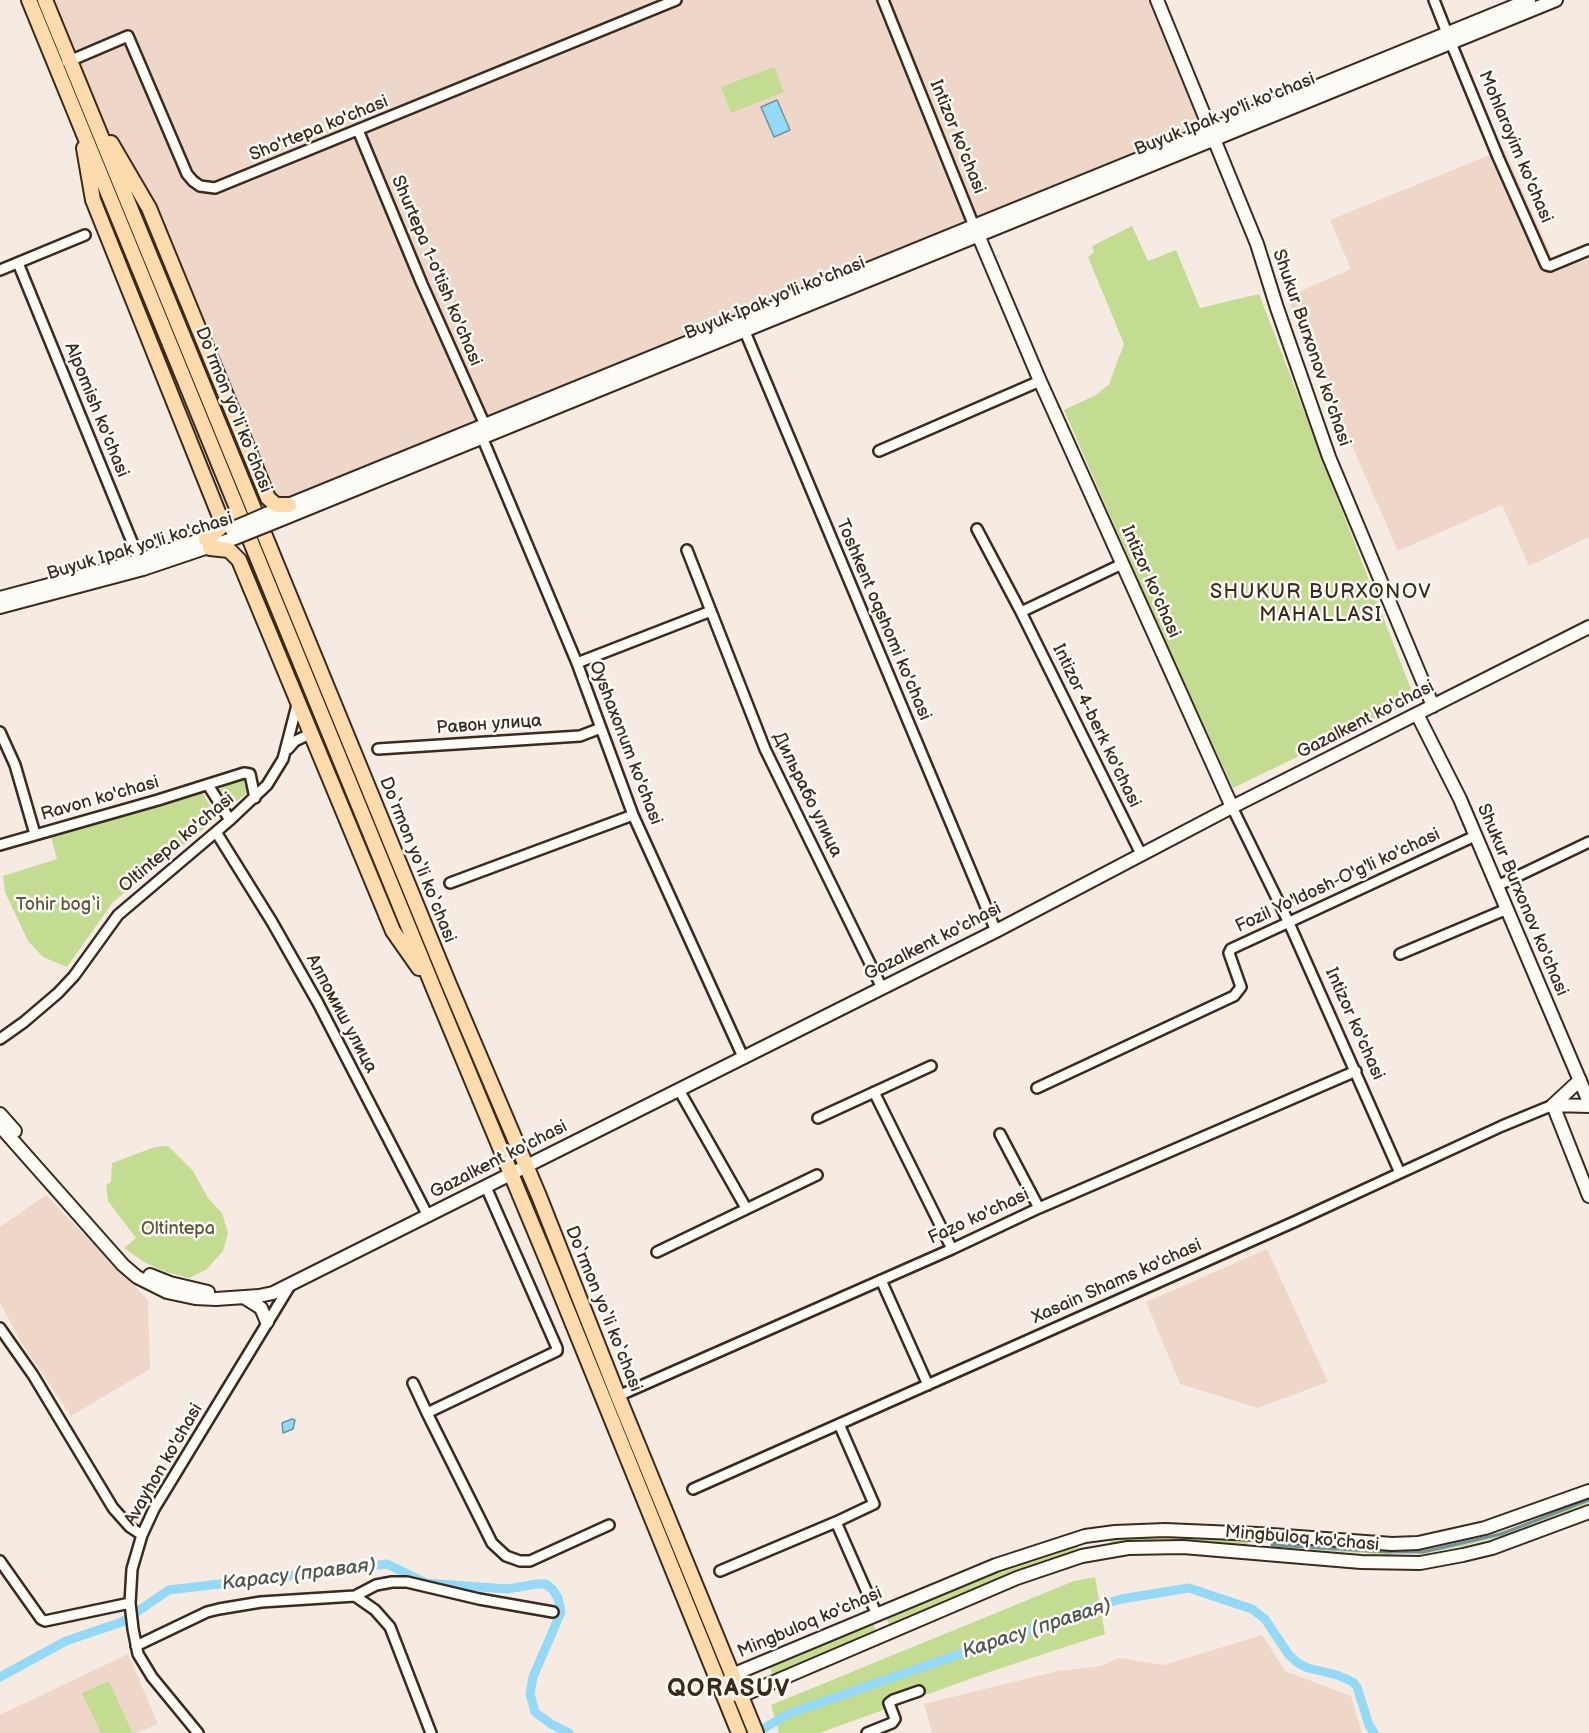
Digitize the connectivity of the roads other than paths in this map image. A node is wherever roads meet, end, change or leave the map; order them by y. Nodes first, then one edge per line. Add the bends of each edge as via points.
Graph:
1 (29, 0) edge
2 (45, 0) edge
3 (676, 0) edge
4 (883, 0) edge
5 (1157, 0) edge
6 (1434, 0) edge
7 (1529, 0) edge
8 (1556, 0) edge
9 (1449, 38) junction
10 (70, 61) junction
11 (57, 67) junction
12 (91, 111) junction
13 (77, 117) junction
14 (358, 130) junction
15 (1212, 135) junction
16 (976, 231) junction
17 (85, 235) dead end
18 (1589, 249) edge
19 (18, 263) junction
20 (0, 270) edge
21 (743, 326) junction
22 (1040, 381) junction
23 (484, 431) junction
24 (879, 451) dead end
25 (289, 505) junction
26 (268, 519) junction
27 (976, 529) dead end
28 (208, 543) junction
29 (687, 550) dead end
30 (1122, 564) junction
31 (141, 565) junction
32 (0, 598) edge
33 (0, 607) edge
34 (711, 611) junction
35 (1021, 612) junction
36 (1589, 627) edge
37 (577, 663) junction
38 (297, 705) junction
39 (1433, 706) junction
40 (1417, 714) junction
41 (601, 728) junction
42 (0, 732) edge
43 (310, 734) junction
44 (378, 748) dead end
45 (285, 753) junction
46 (208, 784) junction
47 (255, 798) junction
48 (1232, 807) junction
49 (633, 815) junction
50 (230, 820) junction
51 (216, 832) junction
52 (35, 834) junction
53 (1475, 836) junction
54 (0, 845) edge
55 (1588, 846) edge
56 (1141, 854) junction
57 (450, 883) dead end
58 (1497, 886) junction
59 (1507, 909) junction
60 (1289, 923) junction
61 (996, 931) junction
62 (1400, 954) dead end
63 (882, 988) junction
64 (434, 989) junction
65 (0, 1039) edge
66 (743, 1057) junction
67 (931, 1066) dead end
68 (1356, 1071) junction
69 (1580, 1080) junction
70 (1037, 1088) dead end
71 (679, 1090) junction
72 (874, 1092) junction
73 (1589, 1104) edge
74 (1553, 1105) junction
75 (0, 1114) edge
76 (818, 1118) dead end
77 (0, 1126) edge
78 (1000, 1134) dead end
79 (526, 1167) junction
80 (1400, 1173) junction
81 (512, 1174) junction
82 (817, 1175) dead end
83 (486, 1187) junction
84 (1589, 1196) edge
85 (73, 1203) junction
86 (746, 1208) junction
87 (1039, 1208) junction
88 (428, 1216) junction
89 (952, 1249) junction
90 (657, 1252) dead end
91 (881, 1280) junction
92 (291, 1284) junction
93 (238, 1297) junction
94 (267, 1322) junction
95 (0, 1328) edge
96 (413, 1383) dead end
97 (928, 1385) junction
98 (618, 1396) junction
99 (427, 1413) junction
100 (839, 1424) junction
101 (693, 1489) dead end
102 (1589, 1491) edge
103 (1589, 1512) edge
104 (836, 1522) junction
105 (609, 1524) dead end
106 (1258, 1534) junction
107 (142, 1535) junction
108 (1094, 1535) junction
109 (1257, 1552) junction
110 (1098, 1553) junction
111 (0, 1561) edge
112 (720, 1571) dead end
113 (355, 1596) junction
114 (130, 1603) junction
115 (554, 1612) dead end
116 (877, 1615) junction
117 (885, 1634) junction
118 (136, 1647) junction
119 (732, 1675) junction
120 (920, 1691) dead end
121 (722, 1692) junction
122 (741, 1696) junction
123 (754, 1730) edge
124 (198, 1733) edge
125 (431, 1733) edge
126 (739, 1733) edge
127 (867, 1733) edge

1 - 11 main road, Do‘rmon yo‘li ko‘chasi
2 - 10 main road, Do‘rmon yo‘li ko‘chasi
3 - 14 street, Sho'rtepa ko'chasi
4 - 16 street, Intizor ko'chasi
5 - 15 main road, Shukur Burxonov ko'chasi
6 - 9 street, Mohlaroyim ko'chasi
7 - 9 main road, Buyuk Ipak yo'li ko'chasi
8 - 9 main road, Buyuk Ipak yo'li ko'chasi
9 - 15 main road, Buyuk Ipak yo'li ko'chasi
9 - 18 street, Mohlaroyim ko'chasi via 1546,265
10 - 11 street, Sho'rtepa ko'chasi
10 - 12 main road, Do‘rmon yo‘li ko‘chasi
10 - 14 street, Sho'rtepa ko'chasi via 128,36 187,174 205,187 220,187
11 - 13 main road, Do‘rmon yo‘li ko‘chasi
12 - 25 main road via 149,208 268,498 276,505
12 - 79 main road, Do‘rmon yo‘li ko‘chasi
13 - 28 main road via 93,200 220,517 220,528
13 - 64 main road, Do‘rmon yo‘li ko‘chasi
14 - 23 street, Shurtepa 1-o'tish ko'chasi
15 - 16 main road, Buyuk Ipak yo'li ko'chasi
15 - 39 main road, Shukur Burxonov ko'chasi via 1257,244 1329,457
16 - 21 main road, Buyuk Ipak yo'li ko'chasi
16 - 22 main road, Intizor ko'chasi
17 - 19 street
19 - 20 street
19 - 31 street, Alpomish ko'chasi
21 - 23 main road, Buyuk Ipak yo'li ko'chasi
21 - 61 street, Toshkent oqshomi ko'chasi
22 - 24 street
22 - 30 main road, Intizor ko'chasi
23 - 25 main road, Buyuk Ipak yo'li ko'chasi
23 - 26 main road, Buyuk Ipak yo'li ko'chasi
23 - 37 street, Oyshaxonum ko'chasi
25 - 26 main road, Buyuk Ipak yo'li ko'chasi
26 - 28 main road, Buyuk Ipak yo'li ko'chasi, bridge
27 - 35 street, Intizor 4-berk ko'chasi
28 - 31 main road, Buyuk Ipak yo'li ko'chasi
28 - 38 main road via 229,550 239,561
29 - 34 street, Дильрабо улица
30 - 35 street
30 - 48 main road, Intizor ko'chasi
31 - 32 main road, Buyuk Ipak yo'li ko'chasi
31 - 33 main road, Buyuk Ipak yo'li ko'chasi
34 - 37 street
34 - 63 street, Дильрабо улица via 765,749
35 - 56 street, Intizor 4-berk ko'chasi
36 - 39 main road, Gazalkent ko'chasi
37 - 41 street, Oyshaxonum ko'chasi
38 - 43 main road
38 - 45 street, Oltintepa ko'chasi
39 - 40 main road, Gazalkent ko'chasi
40 - 48 main road, Gazalkent ko'chasi
40 - 53 main road, Shukur Burxonov ko'chasi
41 - 44 street, Равон улица via 580,736
41 - 49 street, Oyshaxonum ko'chasi
42 - 52 street via 15,765
43 - 45 street via 293,743
43 - 64 main road via 393,931
45 - 47 street, Oltintepa ko'chasi via 273,778
46 - 47 street, Ravon ko'chasi via 247,773
46 - 50 street
46 - 52 street, Ravon ko'chasi
47 - 50 street, Oltintepa ko'chasi
48 - 56 main road, Gazalkent ko'chasi
48 - 60 street, Intizor ko'chasi
49 - 57 street
49 - 66 street, Oyshaxonum ko'chasi
50 - 51 street, Oltintepa ko'chasi
51 - 65 street, Oltintepa ko'chasi via 118,915 58,993
51 - 88 street, Алпомиш улица via 318,1003
52 - 54 street, Ravon ko'chasi
53 - 58 main road, Shukur Burxonov ko'chasi
53 - 60 street, Fozil Yo'ldosh-O'g'li ko'chasi
55 - 58 street
56 - 61 main road, Gazalkent ko'chasi
58 - 59 main road, Shukur Burxonov ko'chasi
59 - 62 street
59 - 69 main road, Shukur Burxonov ko'chasi
60 - 68 street, Intizor ko'chasi
60 - 70 street, Fozil Yo'ldosh-O'g'li ko'chasi via 1231,949 1241,987 1234,996
61 - 63 main road, Gazalkent ko'chasi
63 - 66 main road, Gazalkent ko'chasi
64 - 81 main road, Do‘rmon yo‘li ko‘chasi
66 - 71 main road, Gazalkent ko'chasi
67 - 72 street
68 - 80 street, Intizor ko'chasi
68 - 87 street, Fazo ko'chasi
69 - 73 main road, Shukur Burxonov ko'chasi
69 - 74 main road
71 - 79 main road, Gazalkent ko'chasi
71 - 86 street
72 - 76 street
72 - 89 street
73 - 74 main road
74 - 80 street, Xasain Shams ko'chasi
74 - 84 main road
75 - 85 main road
77 - 85 main road
78 - 87 street
79 - 81 main road, Gazalkent ko'chasi
79 - 98 main road, Do‘rmon yo‘li ko‘chasi
80 - 97 street, Xasain Shams ko'chasi
81 - 83 main road, Gazalkent ko'chasi
81 - 121 main road, Do‘rmon yo‘li ko‘chasi
82 - 86 street
83 - 88 main road, Gazalkent ko'chasi
83 - 99 street via 557,1352
85 - 93 main road via 142,1271 162,1281
86 - 90 street
87 - 89 street, Fazo ko'chasi
88 - 92 main road, Gazalkent ko'chasi
89 - 91 street, Fazo ko'chasi
91 - 97 street
91 - 98 street, Fazo ko'chasi
92 - 93 main road, Gazalkent ko'chasi via 266,1295
92 - 94 street, Avayhon ko'chasi
93 - 94 main road via 258,1304
94 - 107 street, Avayhon ko'chasi
95 - 107 street via 113,1508
96 - 99 street
97 - 100 street, Xasain Shams ko'chasi
98 - 119 main road, Do‘rmon yo‘li ko‘chasi
99 - 105 street via 492,1543 506,1556 526,1562
100 - 101 street, Xasain Shams ko'chasi
100 - 104 street via 874,1504
102 - 106 main road, Mingbuloq ko'chasi via 1485,1528 1418,1543
103 - 109 main road, Mingbuloq ko'chasi via 1492,1548 1420,1563
104 - 112 street
104 - 116 street
106 - 108 main road, Mingbuloq ko'chasi via 1150,1530
106 - 109 main road
107 - 114 street, Avayhon ko'chasi via 132,1569
108 - 110 main road
108 - 116 main road, Mingbuloq ko'chasi via 1009,1560
109 - 110 main road, Mingbuloq ko'chasi via 1164,1547
110 - 117 main road, Mingbuloq ko'chasi via 1030,1573
111 - 114 street via 45,1621
113 - 115 street via 376,1585 407,1582
113 - 118 street via 219,1609
113 - 125 street via 390,1627
114 - 118 street, Avayhon ko'chasi
116 - 117 main road
116 - 119 main road, Mingbuloq ko'chasi
117 - 122 main road, Mingbuloq ko'chasi
118 - 124 street, Avayhon ko'chasi via 152,1677
119 - 121 main road, Mingbuloq ko'chasi
119 - 122 main road, Do‘rmon yo‘li ko‘chasi
120 - 127 street via 892,1700 892,1723
121 - 122 main road
121 - 126 main road, Do‘rmon yo‘li ko‘chasi
122 - 123 main road, Do‘rmon yo‘li ko‘chasi

